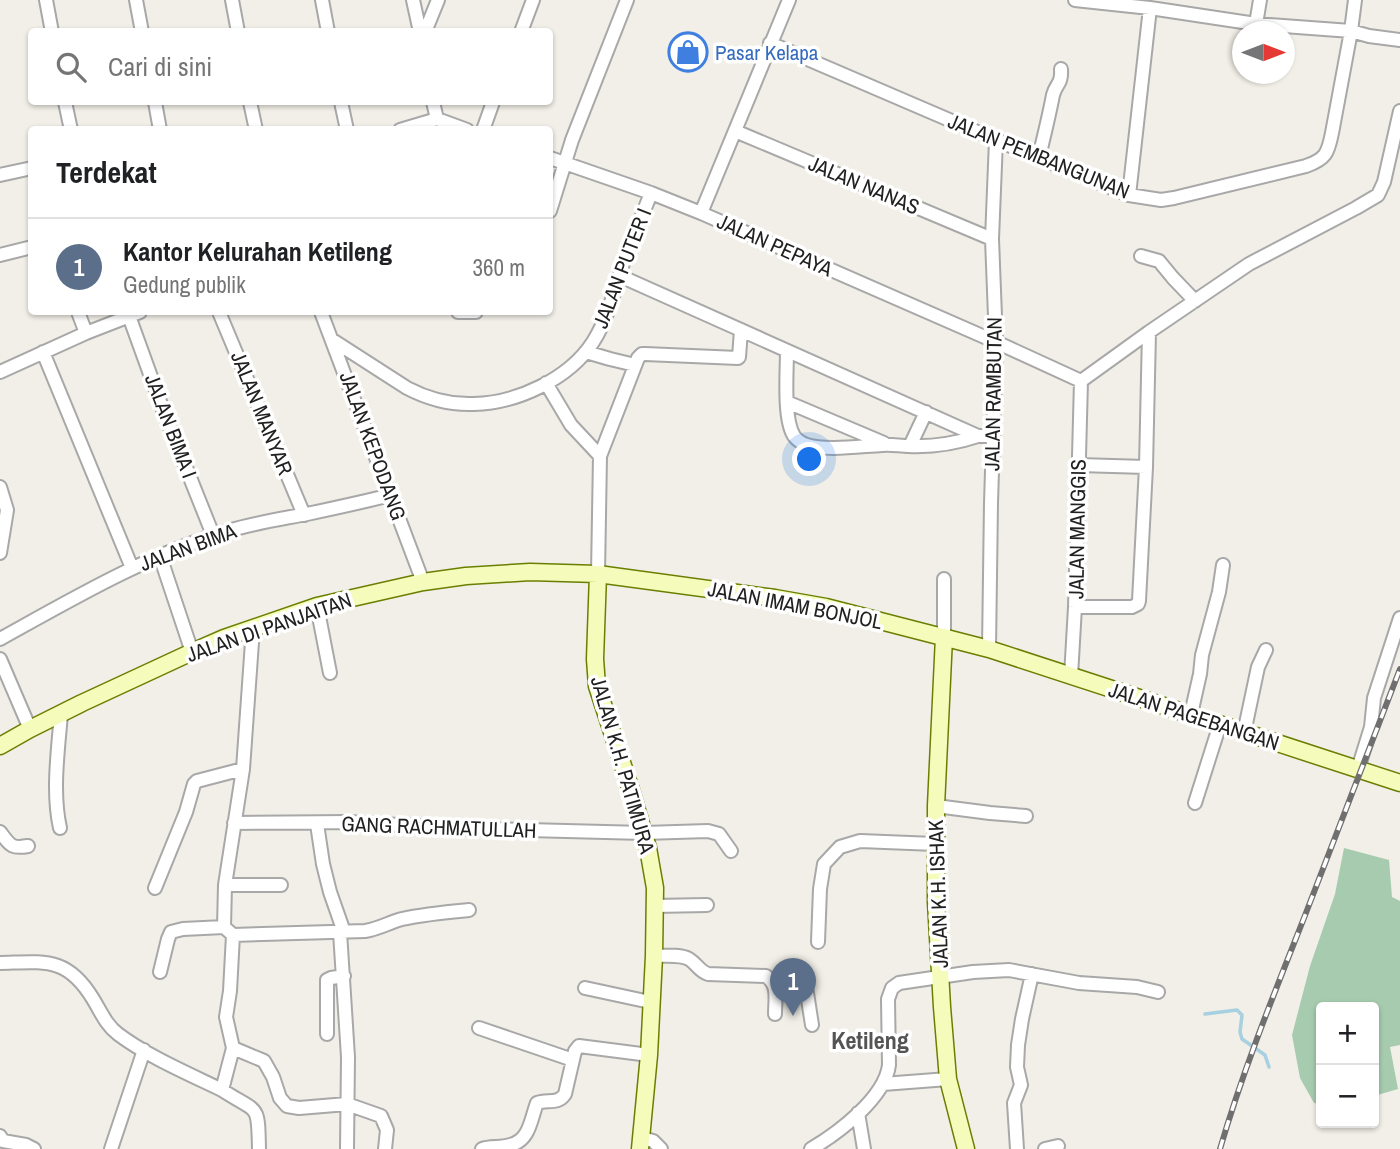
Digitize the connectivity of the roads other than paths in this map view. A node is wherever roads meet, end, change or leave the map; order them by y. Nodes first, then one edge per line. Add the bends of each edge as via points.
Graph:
1 (46, 0) edge
2 (136, 0) edge
3 (232, 0) edge
4 (322, 0) edge
5 (412, 0) edge
6 (438, 0) edge
7 (533, 0) edge
8 (627, 0) edge
9 (789, 0) edge
10 (1075, 0) edge
11 (1260, 0) edge
12 (1355, 0) edge
13 (1176, 6) edge
14 (1150, 8) junction
15 (1247, 21) edge
16 (1256, 21) edge
17 (1295, 26) edge
18 (51, 28) edge
19 (141, 28) edge
20 (237, 28) edge
21 (327, 28) edge
22 (419, 28) edge
23 (427, 28) edge
24 (522, 28) edge
25 (1351, 31) junction
26 (1400, 40) edge
27 (771, 43) junction
28 (1061, 69) dead end
29 (66, 105) edge
30 (156, 105) edge
31 (251, 105) edge
32 (342, 105) edge
33 (434, 105) edge
34 (492, 105) edge
35 (1400, 111) edge
36 (437, 119) junction
37 (70, 126) edge
38 (159, 126) edge
39 (255, 126) edge
40 (346, 126) edge
41 (413, 126) edge
42 (456, 126) edge
43 (484, 126) edge
44 (735, 131) junction
45 (996, 140) junction
46 (1397, 145) edge
47 (1039, 157) junction
48 (553, 159) edge
49 (565, 164) junction
50 (28, 169) edge
51 (0, 175) edge
52 (651, 193) junction
53 (1129, 195) junction
54 (553, 202) edge
55 (701, 213) junction
56 (992, 239) junction
57 (28, 248) edge
58 (0, 255) edge
59 (1140, 256) dead end
60 (620, 276) junction
61 (1195, 301) junction
62 (79, 315) edge
63 (131, 315) edge
64 (134, 315) edge
65 (220, 315) edge
66 (322, 315) edge
67 (741, 330) junction
68 (1149, 332) junction
69 (86, 333) junction
70 (334, 341) junction
71 (996, 342) junction
72 (787, 351) junction
73 (43, 352) junction
74 (586, 352) junction
75 (635, 365) junction
76 (0, 372) edge
77 (1081, 381) junction
78 (545, 383) junction
79 (787, 402) junction
80 (926, 412) junction
81 (978, 436) junction
82 (993, 436) junction
83 (887, 444) junction
84 (910, 446) junction
85 (600, 456) junction
86 (1079, 465) junction
87 (1146, 467) junction
88 (0, 487) edge
89 (391, 495) junction
90 (304, 515) junction
91 (213, 536) junction
92 (0, 553) edge
93 (160, 556) junction
94 (1223, 565) dead end
95 (132, 568) junction
96 (598, 574) junction
97 (944, 579) dead end
98 (424, 582) junction
99 (317, 606) junction
100 (1075, 607) junction
101 (1400, 618) edge
102 (253, 628) junction
103 (944, 637) junction
104 (0, 639) edge
105 (989, 649) junction
106 (1266, 650) dead end
107 (192, 652) junction
108 (0, 659) edge
109 (330, 673) dead end
110 (1071, 676) junction
111 (61, 714) junction
112 (1191, 714) junction
113 (1220, 724) junction
114 (30, 729) junction
115 (1244, 733) junction
116 (0, 746) edge
117 (243, 769) junction
118 (1358, 769) junction
119 (1400, 783) edge
120 (1195, 803) dead end
121 (936, 806) junction
122 (1026, 816) dead end
123 (234, 823) junction
124 (317, 824) junction
125 (60, 828) dead end
126 (0, 832) edge
127 (644, 833) junction
128 (935, 844) junction
129 (0, 849) edge
130 (731, 850) dead end
131 (225, 885) junction
132 (281, 885) dead end
133 (155, 888) dead end
134 (707, 905) dead end
135 (654, 906) junction
136 (470, 910) dead end
137 (228, 931) junction
138 (342, 932) junction
139 (818, 942) dead end
140 (654, 956) junction
141 (0, 963) edge
142 (160, 972) dead end
143 (1032, 974) junction
144 (344, 976) junction
145 (940, 976) junction
146 (775, 984) junction
147 (585, 988) dead end
148 (1158, 992) dead end
149 (650, 1002) junction
150 (775, 1014) dead end
151 (812, 1025) dead end
152 (479, 1028) dead end
153 (327, 1034) dead end
154 (233, 1048) junction
155 (144, 1049) junction
156 (649, 1055) junction
157 (573, 1060) junction
158 (948, 1079) junction
159 (883, 1084) junction
160 (222, 1090) junction
161 (347, 1104) junction
162 (858, 1113) junction
163 (0, 1136) edge
164 (641, 1143) edge
165 (34, 1149) edge
166 (111, 1149) edge
167 (259, 1149) edge
168 (347, 1149) edge
169 (385, 1149) edge
170 (482, 1149) edge
171 (661, 1149) edge
172 (811, 1149) edge
173 (864, 1149) edge
174 (965, 1149) edge
175 (1017, 1149) edge

1 - 18 street
2 - 19 street
3 - 20 street
4 - 21 street
5 - 22 street
6 - 23 street
7 - 24 street
8 - 49 street
9 - 27 street
10 - 14 street
11 - 16 street
12 - 25 street, JALAN PEMBANGUNAN
13 - 14 street
13 - 15 street
14 - 53 street
17 - 25 street
25 - 26 street
25 - 53 street, JALAN PEMBANGUNAN via 1329,147 1318,162 1174,198
27 - 44 street
27 - 45 street, JALAN PEMBANGUNAN
28 - 47 street
29 - 37 street
30 - 38 street
31 - 39 street
32 - 40 street
33 - 36 street
34 - 43 street
35 - 46 street
36 - 41 street
36 - 42 street
44 - 55 street
44 - 56 street, JALAN NANAS
45 - 47 street, JALAN PEMBANGUNAN
45 - 56 street, JALAN RAMBUTAN
46 - 61 street via 1377,195 1249,264
47 - 53 street, JALAN PEMBANGUNAN
48 - 49 street, JALAN PEPAYA
49 - 52 street, JALAN PEPAYA
49 - 54 street
50 - 51 street
52 - 55 street, JALAN PEPAYA
52 - 60 street, JALAN PUTER I
55 - 71 street, JALAN PEPAYA
56 - 71 street, JALAN RAMBUTAN
57 - 58 street
59 - 61 street via 1159,261
60 - 67 street
60 - 74 street, JALAN PUTER I
61 - 68 street
62 - 69 street
63 - 69 street
64 - 91 street, JALAN BIMA I via 163,410
65 - 90 street, JALAN MANYAR
66 - 70 street, JALAN KEPODANG
67 - 72 street
67 - 75 street via 737,358 642,354
68 - 77 street
68 - 87 street
69 - 73 street
70 - 78 street, JALAN PUTER I via 407,388 437,400 492,402
70 - 89 street, JALAN KEPODANG
71 - 77 street, JALAN PEPAYA
71 - 82 street, JALAN RAMBUTAN
72 - 79 street
72 - 80 street
73 - 76 street
73 - 95 street
74 - 75 street
74 - 78 street, JALAN PUTER I
75 - 85 street
77 - 86 street, JALAN MANGGIS
78 - 85 street via 571,425
79 - 83 street
79 - 83 street via 789,427 806,445
80 - 81 street
80 - 84 street
81 - 82 street
81 - 84 street
82 - 105 street, JALAN RAMBUTAN
83 - 84 street
85 - 96 street
86 - 87 street
86 - 100 street, JALAN MANGGIS
87 - 100 street via 1138,604
88 - 92 street via 7,510
89 - 90 street, JALAN BIMA
89 - 98 street, JALAN KEPODANG
90 - 91 street, JALAN BIMA
91 - 93 street, JALAN BIMA
93 - 95 street, JALAN BIMA
93 - 107 street
94 - 112 street
95 - 104 street, JALAN BIMA
96 - 98 street, JALAN DI PANJAITAN via 530,572
96 - 103 street, JALAN IMAM BONJOL via 826,607
96 - 127 street, JALAN K.H. PATIMURA via 597,686
97 - 103 street
98 - 99 street, JALAN DI PANJAITAN
99 - 102 street, JALAN DI PANJAITAN
99 - 109 street
100 - 110 street, JALAN MANGGIS
101 - 118 street via 1374,698
102 - 107 street, JALAN DI PANJAITAN
102 - 117 street
103 - 105 street, JALAN IMAM BONJOL
103 - 121 street, JALAN K.H. ISHAK
105 - 110 street, JALAN PAGEBANGAN
106 - 115 street
107 - 111 street, JALAN DI PANJAITAN
108 - 114 street
110 - 112 street, JALAN PAGEBANGAN
111 - 114 street, JALAN DI PANJAITAN
111 - 125 street
112 - 113 street, JALAN PAGEBANGAN
113 - 115 street, JALAN PAGEBANGAN
113 - 120 street
114 - 116 street, JALAN DI PANJAITAN
115 - 118 street, JALAN PAGEBANGAN
117 - 123 street
117 - 133 street via 194,784
118 - 119 street, JALAN PAGEBANGAN
121 - 122 street
121 - 128 street, JALAN K.H. ISHAK
123 - 124 street, GANG RACHMATULLAH
123 - 131 street
124 - 127 street, GANG RACHMATULLAH
124 - 138 street
126 - 129 street via 11,846 22,847
127 - 130 street, GANG RACHMATULLAH via 708,831 719,834
127 - 135 street, JALAN K.H. PATIMURA via 654,877
128 - 139 street via 860,841 840,847 824,864
128 - 145 street, JALAN K.H. ISHAK
131 - 132 street
131 - 137 street
134 - 135 street
135 - 140 street, JALAN K.H. PATIMURA
136 - 138 street
137 - 138 street
137 - 142 street via 171,932
137 - 154 street via 226,1017
138 - 144 street
140 - 146 street via 688,958 708,974 766,975
140 - 149 street, JALAN K.H. PATIMURA
141 - 155 street via 43,962 68,971 85,987 116,1033
143 - 145 street via 993,970
143 - 148 street
143 - 175 street via 1018,1045
144 - 153 street via 327,980
144 - 161 street
145 - 158 street, JALAN K.H. ISHAK
145 - 159 street via 892,988 888,999 889,1065
146 - 150 street
146 - 151 street via 803,986
147 - 149 street
149 - 156 street, JALAN K.H. PATIMURA
152 - 157 street
154 - 160 street
154 - 161 street via 264,1061 279,1098 288,1106
155 - 160 street
155 - 166 street
156 - 157 street via 583,1045 576,1048
156 - 164 street, JALAN K.H. PATIMURA
157 - 170 street via 565,1094 557,1101 537,1103 526,1134 510,1146
158 - 159 street
158 - 174 street, JALAN K.H. ISHAK
159 - 162 street
160 - 167 street via 256,1111
161 - 168 street
161 - 169 street via 381,1116 387,1130
162 - 172 street
162 - 173 street
163 - 165 street via 3,1141
164 - 171 street via 653,1141

